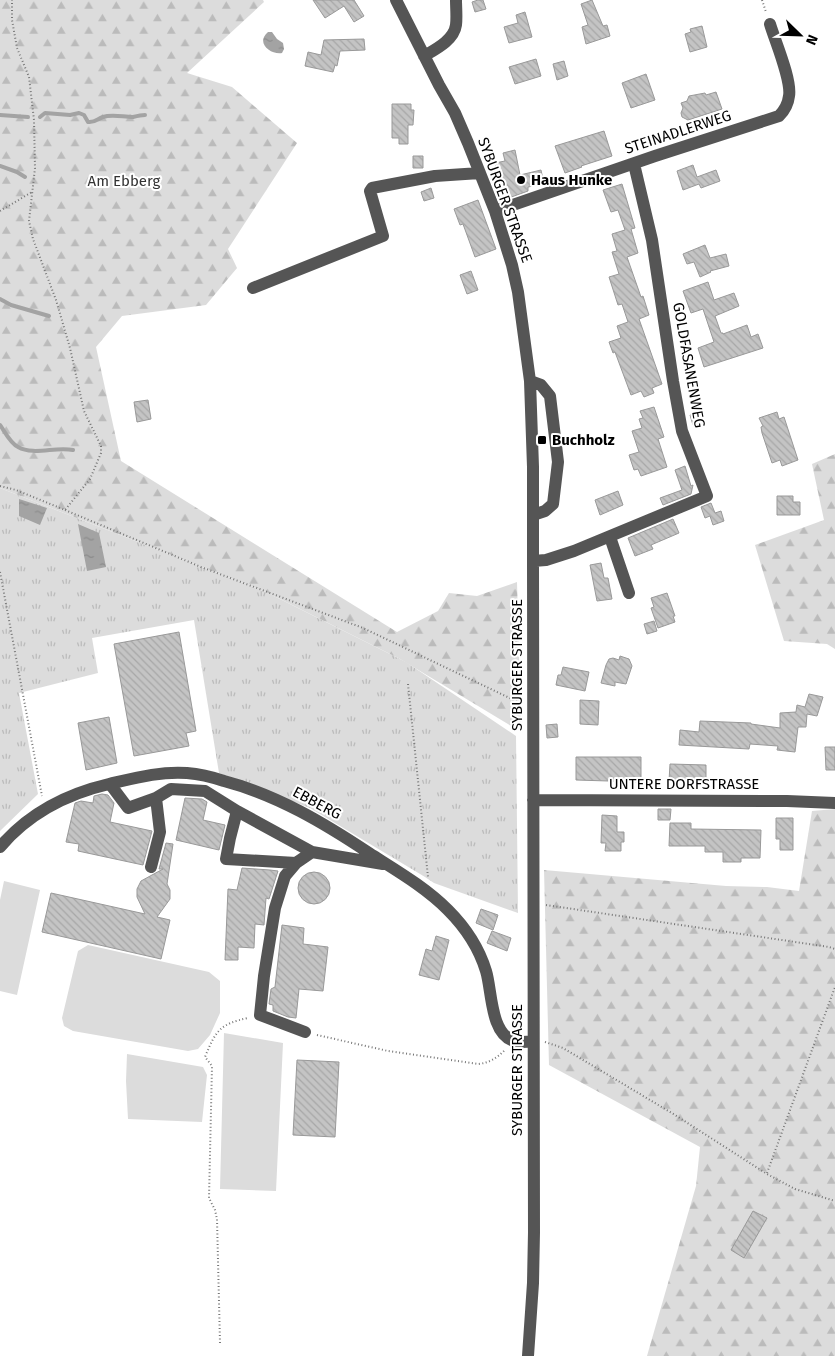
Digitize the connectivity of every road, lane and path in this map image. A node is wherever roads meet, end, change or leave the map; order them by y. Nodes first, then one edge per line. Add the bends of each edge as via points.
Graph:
1 (12, 0) edge
2 (396, 0) edge
3 (456, 0) edge
4 (770, 24) dead end
5 (424, 56) junction
6 (634, 164) junction
7 (480, 173) junction
8 (33, 192) junction
9 (0, 211) edge
10 (495, 211) junction
11 (253, 288) dead end
12 (530, 381) junction
13 (0, 486) edge
14 (65, 510) junction
15 (533, 515) junction
16 (610, 537) junction
17 (533, 561) junction
18 (0, 572) edge
19 (629, 593) dead end
20 (408, 684) dead end
21 (533, 709) junction
22 (110, 784) junction
23 (156, 798) junction
24 (533, 800) junction
25 (835, 803) edge
26 (45, 809) junction
27 (237, 811) junction
28 (0, 847) edge
29 (312, 852) junction
30 (296, 863) junction
31 (388, 865) junction
32 (151, 867) dead end
33 (426, 889) junction
34 (533, 904) junction
35 (835, 949) edge
36 (835, 988) edge
37 (260, 1015) junction
38 (305, 1032) joint
39 (513, 1041) junction
40 (533, 1041) junction
41 (767, 1174) junction
42 (835, 1201) edge
43 (220, 1343) dead end
44 (528, 1356) edge

1 - 8 path via 17,48 29,77 34,120
2 - 5 street, SYBURGER STRASSE
3 - 5 street via 453,35
4 - 6 street, STEINADLERWEG via 786,72 790,94 786,110 779,116
5 - 7 street, SYBURGER STRASSE via 455,113
6 - 10 street, STEINADLERWEG
6 - 16 street, GOLDFASANENWEG via 652,240 682,431 707,496
7 - 10 street, SYBURGER STRASSE
7 - 11 street via 434,176 372,188 370,192 383,236
8 - 9 path
8 - 14 path via 29,221 33,239 56,300 84,411 101,446 90,480
10 - 12 street, SYBURGER STRASSE via 518,292
12 - 15 street, SYBURGER STRASSE
12 - 15 street via 541,385 550,396 558,462 554,504
13 - 14 path
14 - 21 path via 201,567 363,628
15 - 17 street, SYBURGER STRASSE
16 - 17 street, GOLDFASANENWEG via 556,557
16 - 19 street
17 - 21 street, SYBURGER STRASSE
18 - 26 path
20 - 33 path via 428,873
21 - 24 street, SYBURGER STRASSE
22 - 23 street via 128,808
22 - 26 street, EBBERG via 75,793
22 - 31 street, EBBERG via 156,774 188,773 241,785 301,811
23 - 27 street via 171,788 205,791
23 - 32 street via 160,832
24 - 25 street, UNTERE DORFSTRASSE
24 - 34 street, SYBURGER STRASSE
26 - 28 street, EBBERG via 20,826
27 - 29 street
27 - 30 street via 226,859
29 - 30 street
29 - 31 street
30 - 37 street via 285,876 275,908
31 - 33 street, EBBERG
33 - 39 street, EBBERG via 467,932 486,972 495,1019 506,1037
34 - 35 path
34 - 40 street, SYBURGER STRASSE
36 - 41 path
37 - 38 street
37 - 43 path via 224,1026 205,1056 212,1066 209,1198 217,1219
38 - 39 path via 388,1051 478,1064 498,1057
39 - 40 street
40 - 41 path via 563,1048
40 - 44 street, SYBURGER STRASSE via 534,1232
41 - 42 path via 795,1189

